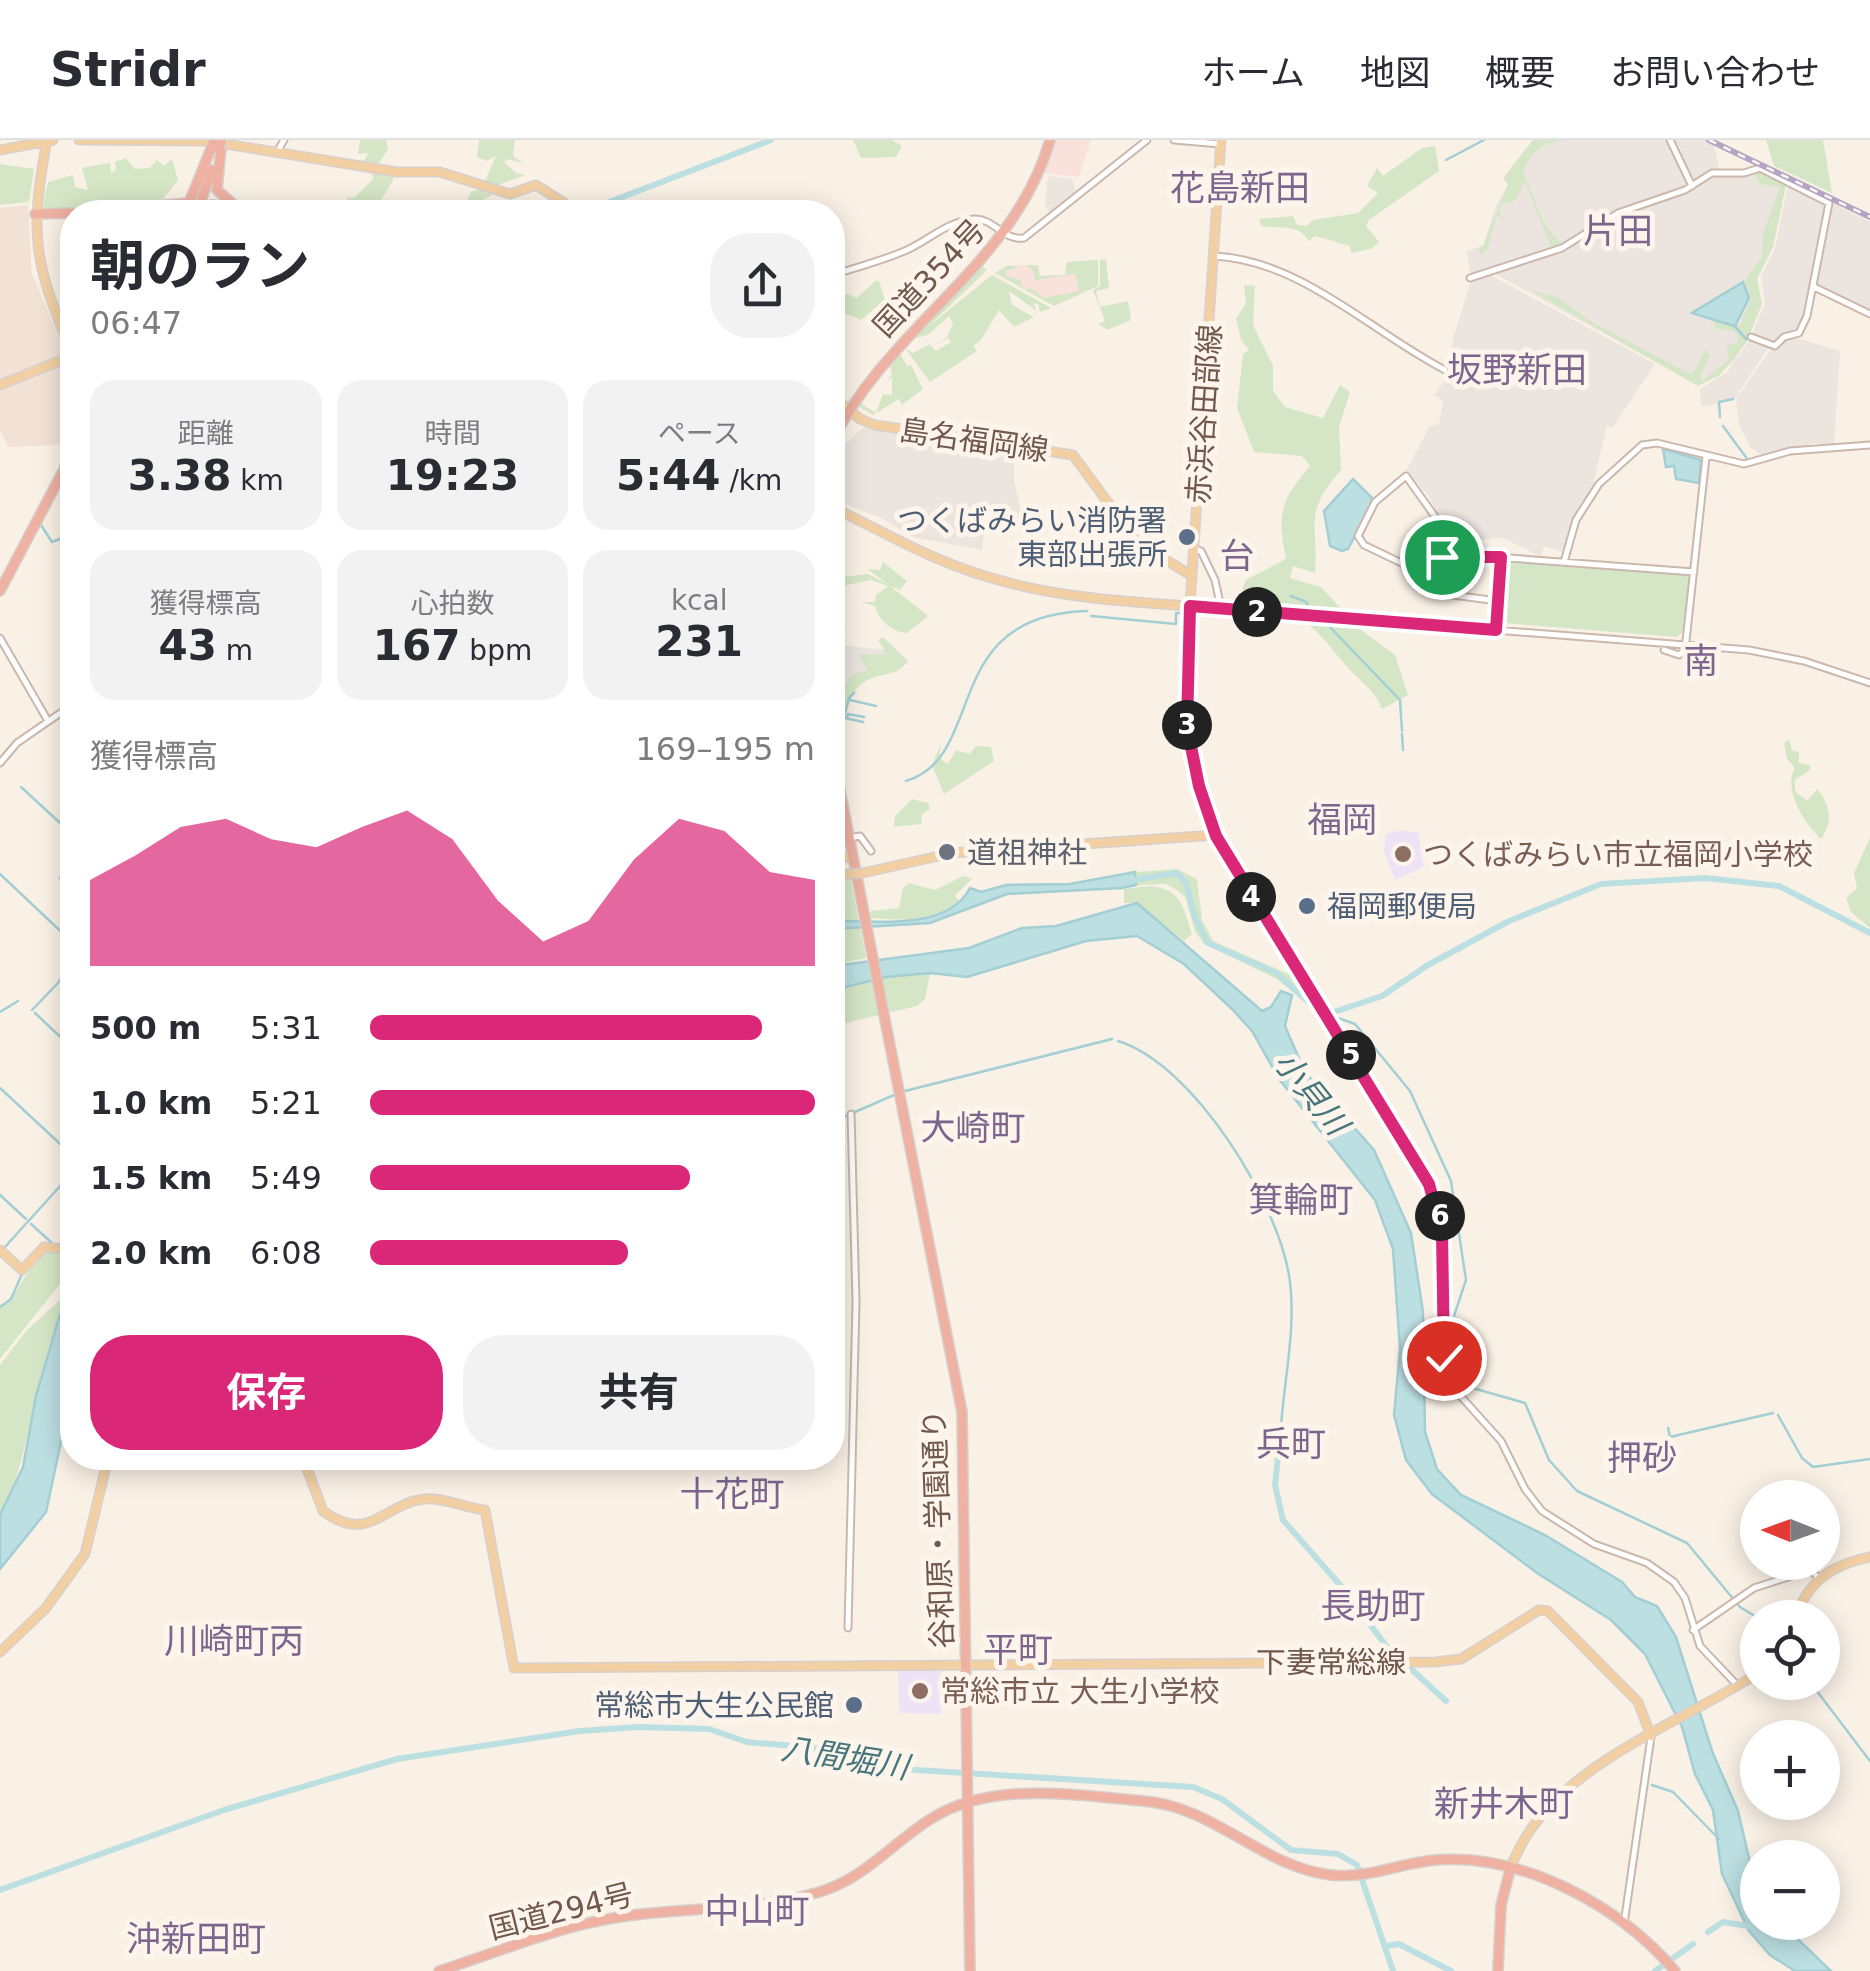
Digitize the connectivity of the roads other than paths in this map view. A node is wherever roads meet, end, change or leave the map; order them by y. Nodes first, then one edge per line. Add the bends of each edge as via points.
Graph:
1 (50, 140) edge
2 (79, 140) edge
3 (284, 140) edge
4 (1048, 140) edge
5 (1147, 140) edge
6 (1174, 140) edge
7 (1670, 140) edge
8 (1221, 142) edge
9 (218, 143) edge
10 (0, 150) edge
11 (277, 152) junction
12 (1692, 186) junction
13 (190, 200) edge
14 (201, 200) edge
15 (227, 200) edge
16 (559, 200) edge
17 (60, 214) edge
18 (37, 215) junction
19 (1003, 233) junction
20 (1215, 256) junction
21 (845, 271) edge
22 (1470, 278) dead end
23 (1813, 287) junction
24 (60, 309) edge
25 (1870, 314) edge
26 (60, 320) edge
27 (1751, 338) dead end
28 (60, 358) edge
29 (1445, 370) dead end
30 (0, 383) edge
31 (845, 407) edge
32 (848, 410) junction
33 (845, 414) edge
34 (845, 416) edge
35 (1870, 446) edge
36 (1706, 457) junction
37 (60, 471) edge
38 (60, 476) edge
39 (47, 499) junction
40 (845, 513) edge
41 (24, 542) junction
42 (1194, 549) junction
43 (1450, 554) junction
44 (1501, 557) junction
45 (1564, 562) junction
46 (1694, 572) junction
47 (1419, 573) junction
48 (1192, 576) junction
49 (0, 583) edge
50 (0, 591) edge
51 (1498, 602) junction
52 (1190, 606) junction
53 (1221, 608) junction
54 (1496, 630) junction
55 (0, 638) edge
56 (1685, 644) junction
57 (1664, 650) dead end
58 (1870, 683) edge
59 (60, 713) edge
60 (48, 721) junction
61 (0, 763) edge
62 (845, 814) edge
63 (845, 829) edge
64 (1216, 836) junction
65 (850, 838) junction
66 (871, 851) dead end
67 (851, 856) junction
68 (845, 857) edge
69 (845, 874) edge
70 (850, 1114) dead end
71 (60, 1249) edge
72 (1, 1250) edge
73 (105, 1470) edge
74 (307, 1470) edge
75 (1870, 1556) edge
76 (1840, 1566) edge
77 (1778, 1580) edge
78 (848, 1628) dead end
79 (1694, 1630) junction
80 (0, 1652) edge
81 (965, 1665) junction
82 (1740, 1683) edge
83 (1734, 1687) junction
84 (1652, 1735) junction
85 (967, 1804) junction
86 (1510, 1872) junction
87 (1624, 1924) junction
88 (1668, 1966) edge
89 (440, 1971) edge
90 (450, 1971) edge
91 (968, 1971) edge
92 (1498, 1971) edge

1 - 10 main road
1 - 18 main road
2 - 11 main road via 197,141
3 - 11 street
4 - 19 highway, 国道354号
5 - 19 street via 1026,238
6 - 8 street
7 - 12 street
8 - 20 main road, 赤浜谷田部線
9 - 13 highway
9 - 14 highway
9 - 15 highway via 217,190
11 - 16 main road via 397,172 440,172 510,194 536,185
12 - 22 street via 1618,213 1562,248
12 - 23 street via 1712,172 1760,168 1827,200
17 - 18 highway
18 - 24 main road via 45,270
18 - 26 main road via 39,263
19 - 21 street via 977,219 945,226 910,248
19 - 32 highway, 国道354号 via 890,353
20 - 29 street via 1294,276
20 - 42 main road, 赤浜谷田部線
23 - 25 street
23 - 27 street via 1798,334 1775,346
28 - 30 main road
31 - 32 main road, 島名福岡線
32 - 33 highway, 国道354号
32 - 34 highway, 国道354号
32 - 48 main road, 島名福岡線 via 874,425 1069,454 1137,542
35 - 36 street via 1790,452 1744,464
36 - 45 street via 1653,443 1634,449 1582,509
36 - 46 street
37 - 39 highway
38 - 39 highway
39 - 41 highway
40 - 52 main road via 1004,582 1093,599
41 - 49 highway
41 - 50 highway
42 - 48 main road, 赤浜谷田部線
42 - 53 street via 1211,571
43 - 44 street
43 - 47 street
43 - 47 street via 1428,501 1408,477 1400,477 1373,505 1358,538
44 - 45 street
44 - 51 street
45 - 46 street
46 - 56 street
47 - 51 street via 1450,596
48 - 52 main road, 赤浜谷田部線
51 - 54 street
52 - 53 street
52 - 64 main road, 赤浜谷田部線 via 1187,727
53 - 54 street
54 - 56 street
55 - 60 street
56 - 57 street via 1681,655
56 - 58 street via 1784,656
59 - 60 street
60 - 61 street
62 - 65 highway, 谷和原・学園通り
63 - 67 highway, 谷和原・学園通り
64 - 69 main road, bridge via 952,852
64 - 79 street via 1425,1174 1442,1232 1441,1340 1456,1392 1502,1440 1538,1508 1594,1544 1661,1572 1682,1592
65 - 66 street via 860,836
65 - 67 highway, 谷和原・学園通り
67 - 68 main road
67 - 81 highway, 谷和原・学園通り via 962,1412
70 - 78 street via 856,1302
71 - 72 main road via 44,1247 22,1270
73 - 80 main road via 85,1554 44,1609
74 - 81 main road, 下妻常総線 via 322,1510 350,1523 368,1524 423,1499 485,1510 514,1668
75 - 76 main road
77 - 79 street via 1734,1600
79 - 83 street
81 - 84 main road, 下妻常総線 via 1461,1659 1530,1612 1548,1611 1638,1702
81 - 85 highway, 谷和原・学園通り
82 - 83 main road
83 - 84 main road
84 - 86 main road via 1536,1818
84 - 87 street
85 - 86 highway via 1021,1794 1161,1803 1209,1818 1293,1865 1324,1874 1370,1876 1446,1860
85 - 89 highway, 国道294号 via 926,1822 866,1870 827,1890 603,1920
85 - 90 highway, 国道294号 via 921,1830 868,1874 824,1895 604,1923
85 - 91 highway, 谷和原・学園通り
86 - 87 highway
86 - 92 highway
87 - 88 highway

